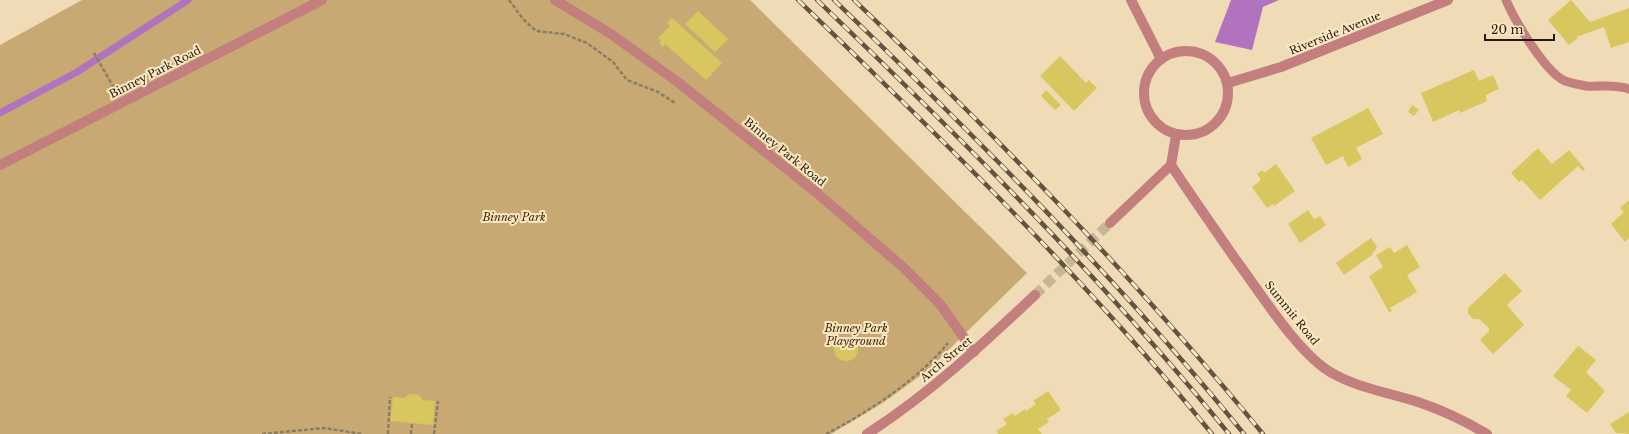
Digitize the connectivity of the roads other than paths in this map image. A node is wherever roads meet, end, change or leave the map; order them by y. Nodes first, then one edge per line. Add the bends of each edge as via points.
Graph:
1 (322, 0) edge
2 (555, 0) edge
3 (1131, 0) edge
4 (1448, 0) edge
5 (1506, 0) edge
6 (1161, 59) junction
7 (1228, 83) junction
8 (1629, 89) edge
9 (1176, 135) junction
10 (0, 165) edge
11 (1171, 165) junction
12 (1110, 223) tunnel mouth
13 (1035, 295) tunnel mouth
14 (974, 352) junction
15 (867, 434) edge
16 (1487, 434) edge

1 - 10 street, Binney Park Road
2 - 14 street, Binney Park Road via 611,34 679,83 817,193 904,268 940,304
3 - 6 street
4 - 7 street, Riverside Avenue via 1281,67
5 - 8 lane via 1548,68 1565,81 1586,86 1620,85
6 - 7 street via 1174,52 1187,50 1201,53 1213,60 1222,70
6 - 9 street via 1147,75 1144,96 1146,107 1158,125
7 - 9 street via 1229,96 1226,108 1221,119 1212,128 1189,136
9 - 11 street
11 - 12 street
11 - 16 street, Summit Road via 1266,302 1314,359 1331,373 1354,383 1419,403
13 - 14 street, Arch Street
14 - 15 street, Arch Street via 902,410

